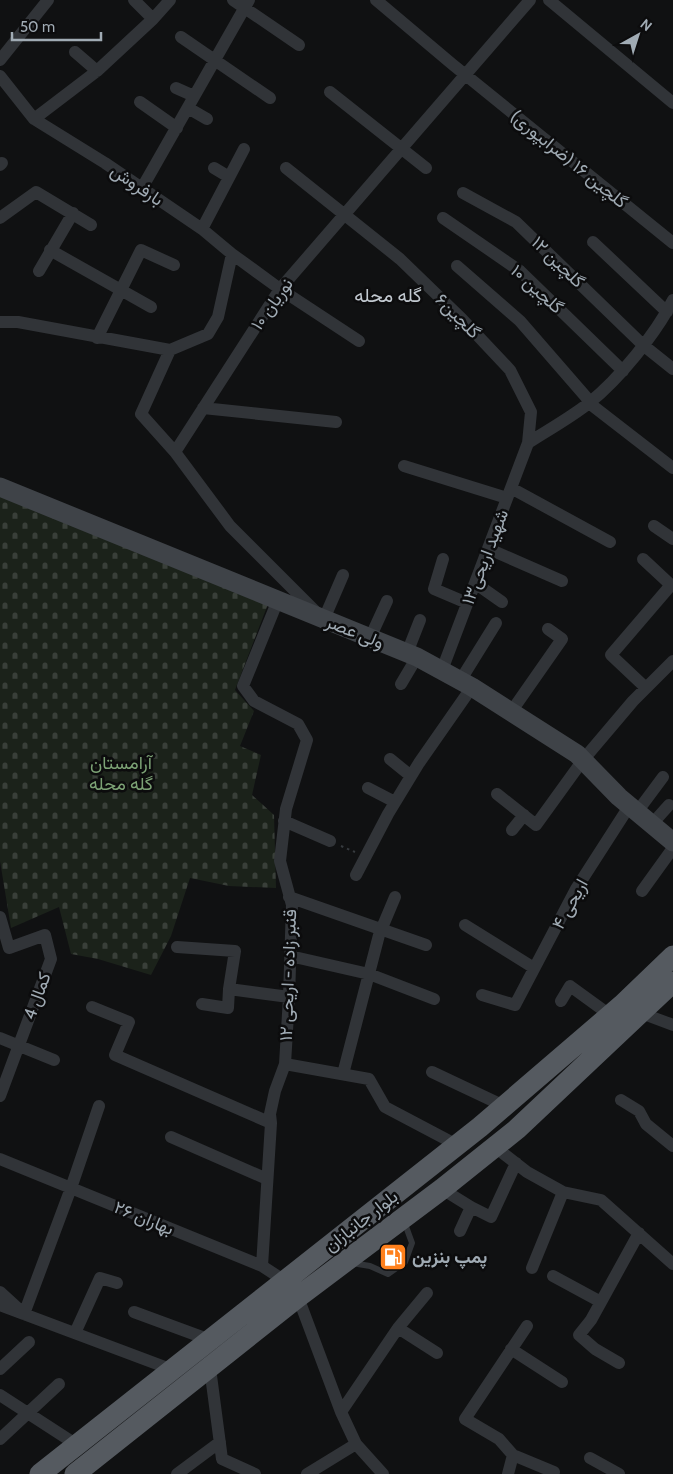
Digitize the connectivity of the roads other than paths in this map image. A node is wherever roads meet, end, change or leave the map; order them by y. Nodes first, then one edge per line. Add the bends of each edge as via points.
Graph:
1 (48, 0) edge
2 (134, 0) edge
3 (170, 0) edge
4 (233, 0) edge
5 (376, 0) edge
6 (530, 0) edge
7 (548, 0) edge
8 (247, 4) edge
9 (153, 18) junction
10 (181, 37) dead end
11 (299, 45) dead end
12 (75, 52) dead end
13 (0, 60) edge
14 (215, 60) junction
15 (97, 71) junction
16 (466, 75) junction
17 (0, 76) edge
18 (176, 88) dead end
19 (330, 92) dead end
20 (194, 96) junction
21 (270, 98) dead end
22 (140, 102) dead end
23 (673, 103) edge
24 (188, 108) junction
25 (34, 119) junction
26 (207, 119) dead end
27 (177, 128) junction
28 (244, 149) dead end
29 (402, 149) junction
30 (214, 168) dead end
31 (286, 168) dead end
32 (426, 168) dead end
33 (229, 177) junction
34 (142, 188) junction
35 (463, 193) dead end
36 (72, 213) junction
37 (345, 215) junction
38 (0, 218) edge
39 (443, 218) dead end
40 (91, 225) dead end
41 (202, 229) junction
42 (594, 242) dead end
43 (673, 243) edge
44 (50, 250) junction
45 (232, 254) junction
46 (174, 265) dead end
47 (456, 266) dead end
48 (39, 271) dead end
49 (280, 289) junction
50 (121, 290) junction
51 (670, 306) edge
52 (151, 307) dead end
53 (0, 322) edge
54 (97, 338) junction
55 (359, 341) dead end
56 (643, 345) junction
57 (170, 350) junction
58 (673, 369) edge
59 (623, 370) junction
60 (589, 403) junction
61 (203, 408) junction
62 (336, 422) dead end
63 (528, 443) junction
64 (175, 452) junction
65 (404, 466) dead end
66 (673, 468) edge
67 (0, 487) edge
68 (509, 493) junction
69 (654, 526) dead end
70 (673, 539) edge
71 (610, 542) dead end
72 (488, 549) junction
73 (443, 559) dead end
74 (643, 559) dead end
75 (343, 575) dead end
76 (562, 581) dead end
77 (475, 583) junction
78 (278, 600) junction
79 (386, 601) dead end
80 (502, 602) dead end
81 (467, 603) junction
82 (322, 618) junction
83 (420, 620) dead end
84 (496, 623) dead end
85 (548, 629) dead end
86 (370, 638) junction
87 (412, 655) junction
88 (673, 660) edge
89 (442, 670) junction
90 (661, 672) junction
91 (673, 679) edge
92 (402, 684) dead end
93 (466, 684) junction
94 (646, 688) junction
95 (511, 712) junction
96 (390, 759) dead end
97 (583, 760) junction
98 (411, 776) junction
99 (663, 777) dead end
100 (368, 788) dead end
101 (497, 794) dead end
102 (395, 802) junction
103 (669, 805) dead end
104 (633, 808) junction
105 (524, 815) junction
106 (284, 821) junction
107 (652, 824) junction
108 (512, 830) dead end
109 (330, 841) road end
110 (673, 842) edge
111 (673, 848) edge
112 (356, 876) dead end
113 (642, 891) dead end
114 (395, 897) dead end
115 (289, 898) junction
116 (0, 917) edge
117 (465, 925) dead end
118 (382, 929) junction
119 (426, 945) dead end
120 (177, 947) dead end
121 (290, 956) junction
122 (673, 956) edge
123 (534, 968) junction
124 (369, 974) junction
125 (673, 982) edge
126 (229, 989) junction
127 (482, 995) dead end
128 (289, 997) junction
129 (434, 999) dead end
130 (561, 1000) dead end
131 (202, 1004) dead end
132 (92, 1007) dead end
133 (640, 1013) junction
134 (610, 1015) junction
135 (673, 1025) edge
136 (0, 1038) edge
137 (19, 1045) junction
138 (54, 1060) dead end
139 (285, 1064) junction
140 (432, 1072) dead end
141 (343, 1074) junction
142 (0, 1096) edge
143 (620, 1100) dead end
144 (99, 1106) dead end
145 (504, 1106) junction
146 (270, 1123) junction
147 (171, 1138) dead end
148 (457, 1145) junction
149 (673, 1146) edge
150 (495, 1147) junction
151 (0, 1159) edge
152 (516, 1163) junction
153 (267, 1179) junction
154 (71, 1188) junction
155 (442, 1189) junction
156 (563, 1192) junction
157 (471, 1207) junction
158 (403, 1219) junction
159 (460, 1231) dead end
160 (639, 1233) junction
161 (341, 1264) junction
162 (673, 1264) edge
163 (262, 1266) junction
164 (532, 1268) dead end
165 (553, 1276) dead end
166 (117, 1284) dead end
167 (292, 1289) junction
168 (0, 1292) edge
169 (427, 1293) dead end
170 (601, 1302) junction
171 (0, 1305) edge
172 (134, 1312) dead end
173 (24, 1314) junction
174 (527, 1326) dead end
175 (398, 1328) junction
176 (75, 1333) junction
177 (210, 1340) junction
178 (29, 1342) dead end
179 (511, 1349) junction
180 (437, 1353) dead end
181 (619, 1363) dead end
182 (210, 1368) junction
183 (0, 1369) edge
184 (173, 1370) junction
185 (562, 1382) dead end
186 (59, 1384) dead end
187 (0, 1395) edge
188 (340, 1412) junction
189 (29, 1413) junction
190 (0, 1439) edge
191 (220, 1442) junction
192 (356, 1444) junction
193 (77, 1445) junction
194 (513, 1455) junction
195 (590, 1458) dead end
196 (554, 1472) dead end
197 (248, 1473) edge
198 (40, 1474) edge
199 (75, 1474) edge
200 (177, 1474) edge
201 (307, 1474) edge
202 (383, 1474) edge
203 (508, 1474) edge
204 (619, 1474) edge

1 - 13 street
2 - 9 street
3 - 9 street
4 - 8 street
5 - 16 street, گلچین ۱۶ (ضرابپوری)
6 - 16 street, نوریان ۱۰
7 - 23 street
8 - 11 street
8 - 14 street
9 - 15 street
10 - 14 street
12 - 15 street
14 - 20 street
14 - 21 street
15 - 25 street
16 - 29 street, نوریان ۱۰
16 - 43 street, گلچین ۱۶ (ضرابپوری)
17 - 25 street, بارفروش
18 - 20 street
19 - 29 street
20 - 24 street
22 - 27 street
24 - 26 street
24 - 27 street
25 - 34 street, بارفروش
27 - 34 street
28 - 33 street
29 - 32 street
29 - 37 street, نوریان ۱۰
30 - 33 street
31 - 37 street, گلچین۶
33 - 41 street
34 - 41 street, بارفروش
35 - 56 street, گلچین ۱۲ via 516,222
36 - 38 street via 36,192
36 - 40 street
36 - 44 street
37 - 49 street, نوریان ۱۰
37 - 63 street, گلچین۶ via 400,259 510,370 531,412
39 - 59 street, گلچین ۱۰ via 520,271
41 - 45 street, بارفروش
42 - 51 street
44 - 48 street
44 - 50 street
45 - 49 street, بارفروش
45 - 57 street via 218,317 208,334
46 - 50 street via 141,250
47 - 60 street via 520,321
49 - 55 street, بارفروش
49 - 61 street, نوریان ۱۰
50 - 52 street
50 - 54 street
51 - 56 street
53 - 54 street via 18,322
54 - 57 street
56 - 58 street, گلچین ۱۲
56 - 59 street
57 - 64 street via 141,414
59 - 60 street
60 - 63 street
60 - 66 street
61 - 62 street
61 - 64 street, نوریان ۱۰
63 - 68 street, شهید اریحی۱۳
64 - 82 street via 230,526
65 - 68 street
67 - 78 main road, ولی عصر
68 - 71 street
68 - 72 street, شهید اریحی۱۳
69 - 70 street
72 - 76 street
72 - 77 street, شهید اریحی۱۳
73 - 81 street via 434,589
74 - 94 street via 671,585 611,655
75 - 82 street
77 - 80 street
77 - 81 street, شهید اریحی۱۳
78 - 82 main road, ولی عصر
78 - 106 street, قنبر زاده - اریحی ۱۲ via 243,686 254,701 298,724 307,740
79 - 86 street
81 - 89 street, شهید اریحی۱۳
82 - 86 main road, ولی عصر
83 - 87 street
84 - 93 street
85 - 95 street via 562,639
86 - 87 main road, ولی عصر
87 - 89 main road, ولی عصر
87 - 92 street
88 - 90 street
89 - 93 main road, ولی عصر
90 - 91 street
90 - 94 street
93 - 95 main road, ولی عصر
93 - 98 street
94 - 97 street
95 - 97 main road, ولی عصر
96 - 98 street
97 - 104 main road, ولی عصر
97 - 105 street via 536,825
98 - 102 street
99 - 104 street, اریحی ۴
100 - 102 street
101 - 105 street
102 - 112 street
103 - 107 street
104 - 107 main road, ولی عصر
104 - 123 street, اریحی ۴ via 576,890
105 - 108 street
106 - 109 street
106 - 115 street, قنبر زاده - اریحی ۱۲ via 280,861
107 - 110 main road, ولی عصر
111 - 113 street
114 - 118 street
115 - 118 street
115 - 121 street, قنبر زاده - اریحی ۱۲ via 292,905
116 - 137 street, کمال 4 via 9,948 45,935 51,959
117 - 123 street
118 - 119 street
118 - 124 street
120 - 126 street via 235,951
121 - 124 street
121 - 128 street, قنبر زاده - اریحی ۱۲
122 - 134 highway, بلوار جانبازان
123 - 127 street, اریحی ۴ via 515,1004
124 - 129 street
124 - 141 street
125 - 133 highway, بلوار جانبازان
126 - 128 street
126 - 131 street via 228,1008
128 - 139 street, قنبر زاده - اریحی ۱۲
130 - 134 street via 570,986
132 - 146 street via 129,1022 115,1055
133 - 135 street
133 - 150 highway, بلوار جانبازان
134 - 145 highway, بلوار جانبازان
136 - 137 street
137 - 138 street
137 - 142 street, کمال 4
139 - 141 street
139 - 146 street, قنبر زاده - اریحی ۱۲ via 275,1091
140 - 145 street
141 - 148 street via 369,1078 385,1107
143 - 149 street via 639,1111 646,1124
144 - 154 street
145 - 148 highway, بلوار جانبازان
146 - 153 street, قنبر زاده - اریحی ۱۲
147 - 153 street
148 - 167 highway, بلوار جانبازان
150 - 152 street
150 - 155 highway, بلوار جانبازان
151 - 154 street, بهاران ۲۶
152 - 156 street
152 - 157 street via 491,1217
153 - 163 street, قنبر زاده - اریحی ۱۲
154 - 163 street, بهاران ۲۶
154 - 173 street
155 - 157 street
155 - 158 highway, بلوار جانبازان
156 - 160 street via 601,1200
156 - 164 street
157 - 159 street
158 - 161 highway, بلوار جانبازان
158 - 161 lane via 412,1244 405,1262 388,1274 370,1266
160 - 162 street
160 - 170 street
161 - 167 highway, بلوار جانبازان
163 - 167 street, بهاران ۲۶
165 - 170 street
166 - 176 street via 100,1278
167 - 177 highway, بلوار جانبازان
167 - 182 highway, بلوار جانبازان
167 - 188 street
168 - 173 street
169 - 175 street
170 - 181 street via 580,1335 595,1349
171 - 173 street
172 - 177 street
173 - 176 street
174 - 179 street
175 - 180 street
175 - 188 street
176 - 184 street
177 - 184 highway, بلوار جانبازان
178 - 183 street
179 - 185 street
179 - 194 street via 465,1419 499,1440
182 - 191 street
182 - 199 highway, بلوار جانبازان
184 - 193 highway, بلوار جانبازان
186 - 189 street
187 - 189 street
188 - 192 street
189 - 190 street
189 - 193 street
191 - 197 street via 222,1459
191 - 200 street
192 - 201 street
192 - 202 street
193 - 198 highway, بلوار جانبازان
194 - 196 street
194 - 203 street
195 - 204 street

